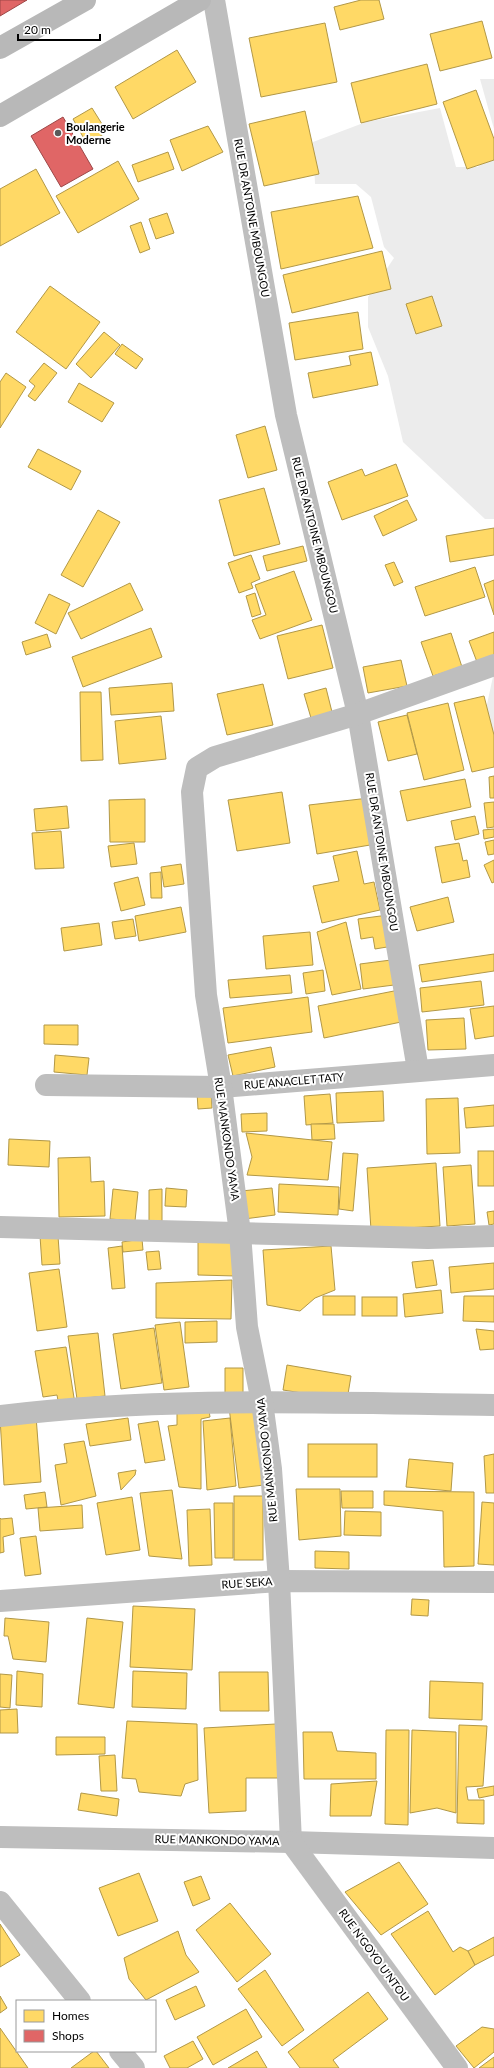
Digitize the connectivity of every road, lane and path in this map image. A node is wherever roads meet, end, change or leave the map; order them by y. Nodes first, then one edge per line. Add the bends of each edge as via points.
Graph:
1 (85, 0) edge
2 (200, 0) edge
3 (214, 0) edge
4 (0, 48) edge
5 (0, 116) edge
6 (494, 665) edge
7 (358, 714) junction
8 (494, 1064) edge
9 (418, 1070) junction
10 (46, 1085) dead end
11 (221, 1087) junction
12 (0, 1228) edge
13 (240, 1233) junction
14 (494, 1236) edge
15 (262, 1402) junction
16 (494, 1405) edge
17 (0, 1416) edge
18 (279, 1581) junction
19 (494, 1582) edge
20 (0, 1601) edge
21 (0, 1837) edge
22 (291, 1842) junction
23 (494, 1848) edge
24 (0, 1902) edge
25 (79, 2000) edge
26 (121, 2052) edge
27 (134, 2068) edge
28 (457, 2068) edge

1 - 4 main road
2 - 5 main road
3 - 7 street, RUE DR ANTOINE MBOUNGOU via 286,415
6 - 7 street, RUE MANKONDO YAMA
7 - 9 street, RUE DR ANTOINE MBOUNGOU
7 - 11 street, RUE MANKONDO YAMA via 215,757 197,768 192,792 206,995
8 - 9 street, RUE ANACLET TATY
9 - 11 street, RUE ANACLET TATY
10 - 11 street, RUE ANACLET TATY
11 - 13 street, RUE MANKONDO YAMA
12 - 13 street
13 - 14 street via 428,1238
13 - 15 street, RUE MANKONDO YAMA via 247,1327
15 - 16 street
15 - 17 street via 146,1405
15 - 18 street, RUE MANKONDO YAMA
18 - 19 street, RUE SEKA
18 - 20 street, RUE SEKA
18 - 22 street, RUE MANKONDO YAMA
21 - 22 street, RUE MANKONDO YAMA
22 - 23 street
22 - 28 street, RUE N'GOYO U'NTOU
24 - 25 street
26 - 27 street

